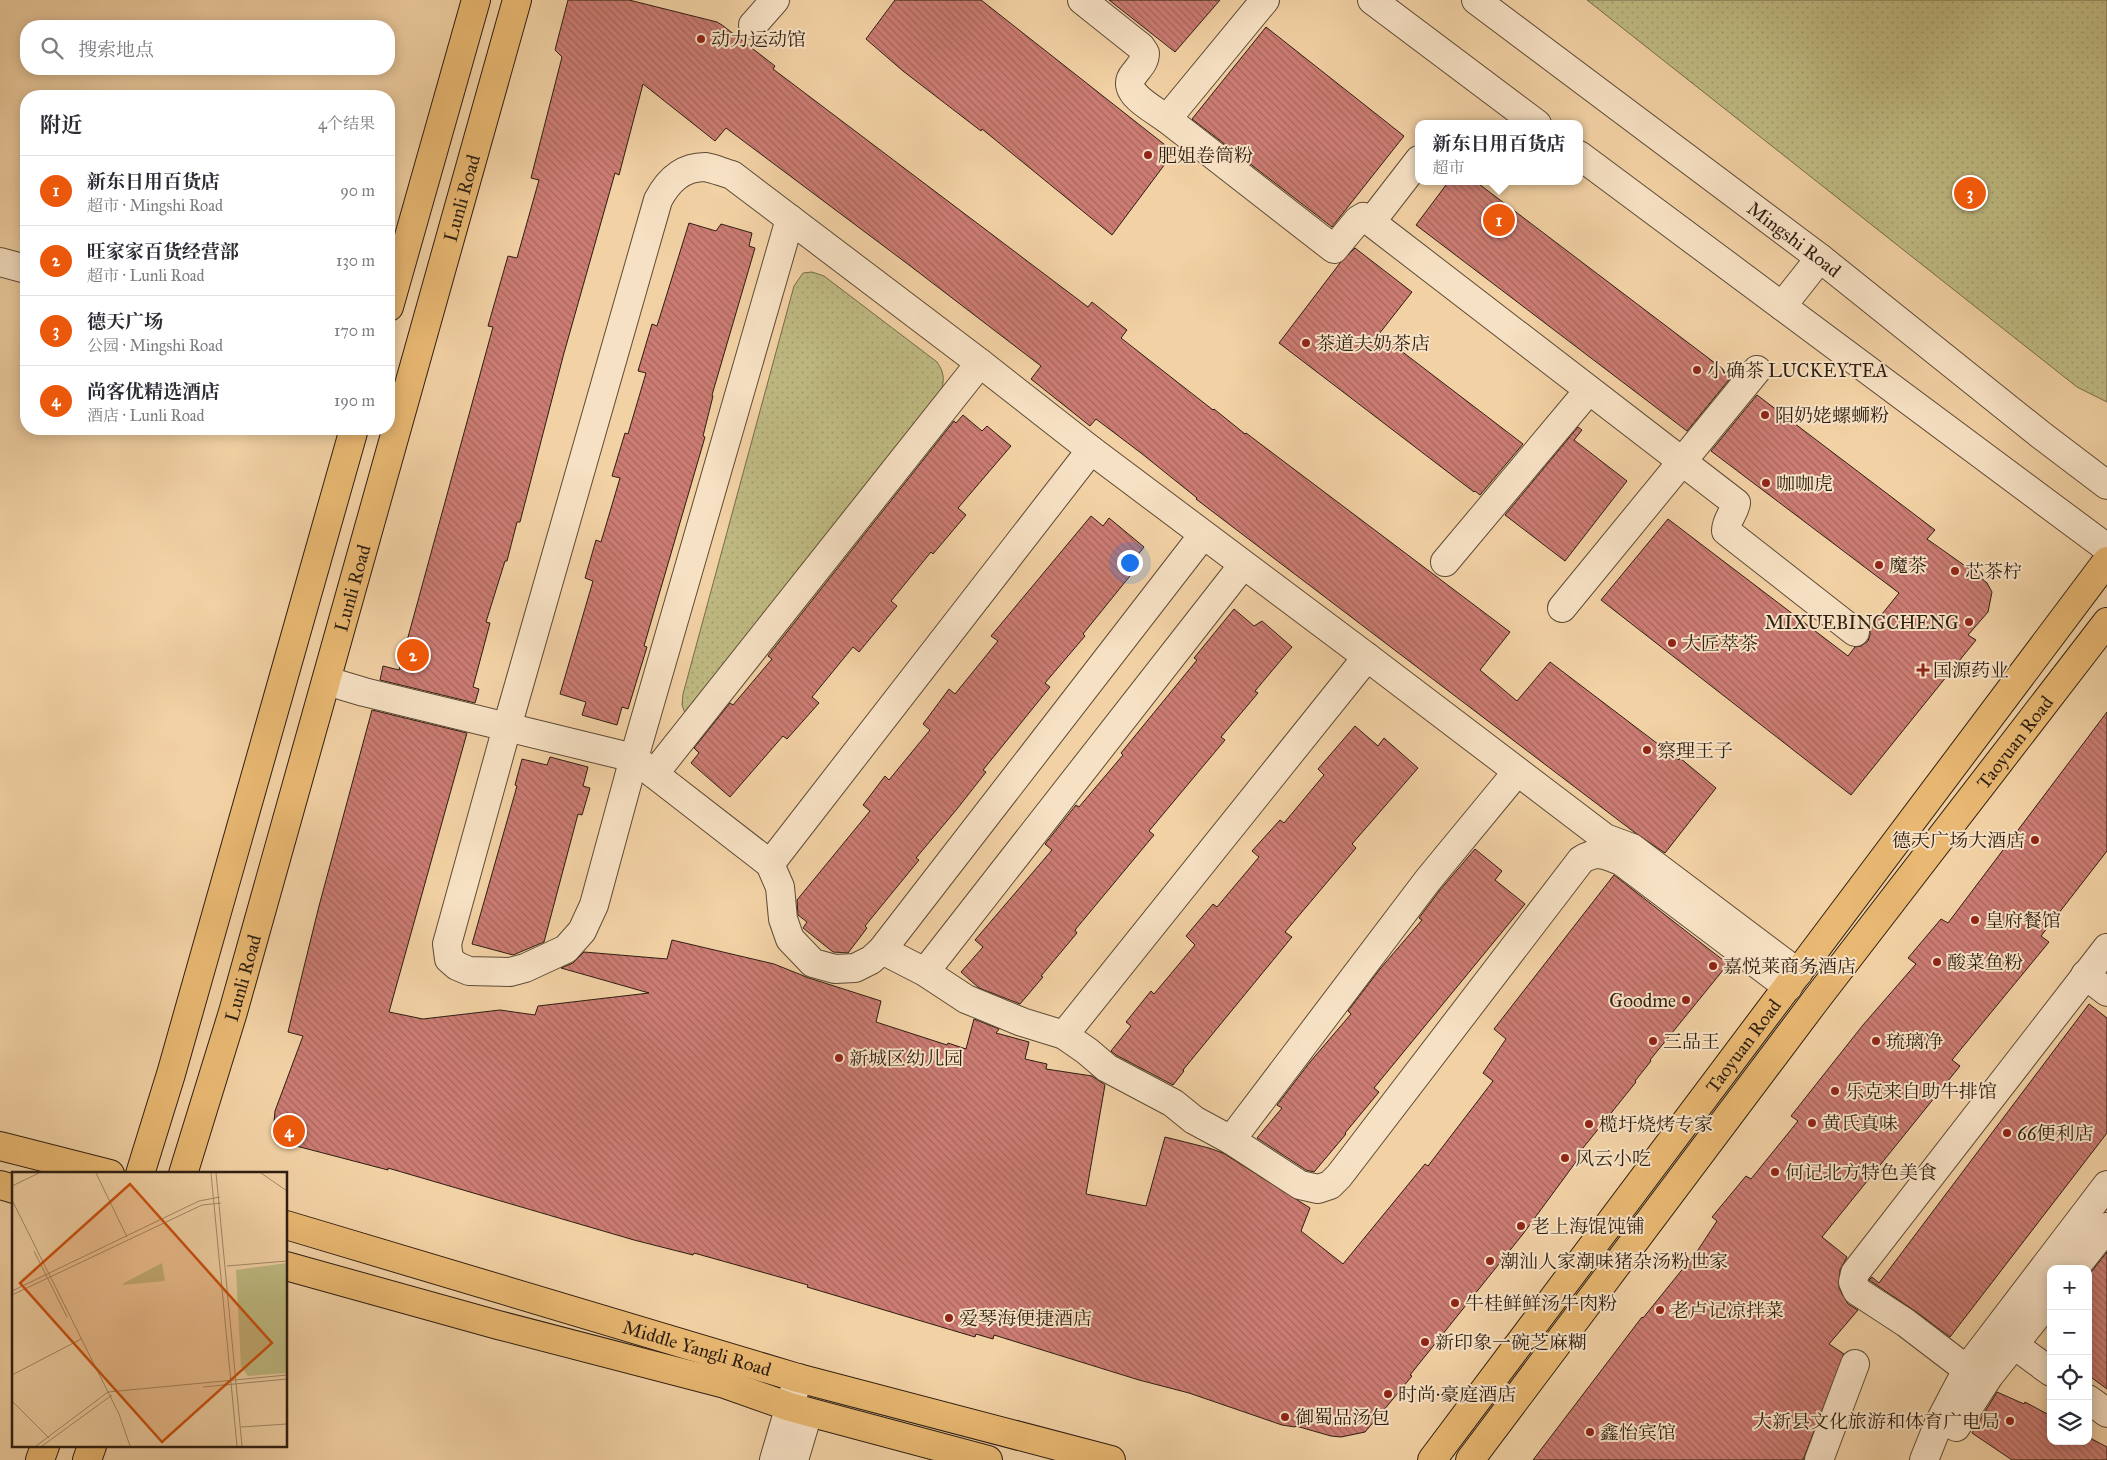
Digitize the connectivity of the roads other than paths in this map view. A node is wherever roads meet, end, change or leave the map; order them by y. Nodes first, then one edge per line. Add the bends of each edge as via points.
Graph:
1 (476, 0) edge
2 (517, 0) edge
3 (775, 0) edge
4 (1082, 0) edge
5 (1265, 0) edge
6 (1372, 0) edge
7 (1476, 0) edge
8 (753, 25) dead end
9 (1166, 119) junction
10 (1533, 120) edge
11 (1583, 158) edge
12 (1415, 165) edge
13 (790, 219) junction
14 (1371, 222) junction
15 (1820, 258) junction
16 (0, 262) edge
17 (20, 267) edge
18 (395, 286) edge
19 (1782, 306) junction
20 (980, 363) junction
21 (1757, 370) dead end
22 (1589, 390) junction
23 (352, 435) edge
24 (1091, 450) junction
25 (1682, 461) junction
26 (2107, 485) edge
27 (1203, 535) junction
28 (2107, 548) edge
29 (2107, 561) edge
30 (1445, 562) dead end
31 (1243, 565) junction
32 (1562, 608) dead end
33 (2107, 622) edge
34 (1855, 632) dead end
35 (1367, 657) junction
36 (327, 681) junction
37 (507, 727) junction
38 (644, 766) junction
39 (1517, 772) junction
40 (770, 864) junction
41 (2107, 948) edge
42 (882, 950) junction
43 (925, 972) junction
44 (2085, 975) junction
45 (1793, 980) junction
46 (2107, 992) edge
47 (1064, 1035) junction
48 (1232, 1140) junction
49 (0, 1146) edge
50 (102, 1172) edge
51 (141, 1172) edge
52 (184, 1172) edge
53 (2107, 1185) edge
54 (288, 1226) edge
55 (2107, 1227) edge
56 (2077, 1265) edge
57 (288, 1267) edge
58 (2047, 1301) edge
59 (2004, 1338) junction
60 (1855, 1364) dead end
61 (1969, 1366) junction
62 (2047, 1369) edge
63 (806, 1379) junction
64 (2092, 1403) edge
65 (800, 1409) junction
66 (2107, 1413) edge
67 (44, 1448) edge
68 (91, 1448) edge
69 (40, 1460) edge
70 (87, 1460) edge
71 (774, 1460) edge
72 (794, 1460) edge
73 (988, 1460) edge
74 (1111, 1460) edge
75 (1432, 1460) edge
76 (1470, 1460) edge
77 (1818, 1460) edge
78 (1924, 1460) edge
79 (1940, 1460) edge

1 - 18 main road
2 - 36 main road, Lunli Road
3 - 8 street
4 - 9 street via 1141,47 1145,60 1131,76 1128,83 1130,91
5 - 9 street
6 - 10 street
7 - 15 street, Mingshi Road
9 - 14 street via 1334,249 1358,220 1363,218
11 - 19 street
12 - 14 street
13 - 20 street
13 - 37 street via 732,176 705,167 675,176 658,200
13 - 38 street
14 - 22 street
15 - 19 street
15 - 26 street, Mingshi Road via 2041,436
16 - 17 street
19 - 28 street
20 - 24 street
20 - 38 street
21 - 25 street
22 - 25 street
22 - 30 street
23 - 51 main road
24 - 27 street
24 - 40 street
25 - 32 street
25 - 34 street via 1736,503 1726,523 1726,531
27 - 31 street
27 - 42 street
29 - 45 main road, Taoyuan Road
31 - 35 street
31 - 43 street
33 - 76 main road, Taoyuan Road via 1815,1001
35 - 39 street
35 - 47 street
36 - 37 street
36 - 52 main road, Lunli Road via 236,1002
37 - 38 street
37 - 38 street via 447,944 450,959 469,971 510,972 525,968 566,949 582,931
38 - 40 street
39 - 45 street via 1605,838 1632,848
39 - 48 street via 1422,888
40 - 42 street via 780,887 783,919 790,939 813,963 855,968
41 - 44 street
42 - 43 street
43 - 47 street via 984,1007
44 - 46 street
44 - 61 street via 1855,1273 1853,1282 1857,1291 1957,1362
45 - 48 street via 1621,862 1591,854 1581,860 1330,1185 1318,1189 1300,1185
45 - 75 main road, Taoyuan Road
47 - 48 street via 1107,1068
49 - 50 main road
53 - 59 street
54 - 63 main road, Middle Yangli Road
55 - 56 street
57 - 65 main road, Middle Yangli Road via 725,1384
58 - 59 street
59 - 61 street
59 - 62 street
59 - 79 street
60 - 77 street
61 - 78 street
63 - 65 street
63 - 74 main road, Middle Yangli Road
64 - 66 street
65 - 71 street
65 - 72 street
65 - 73 main road, Middle Yangli Road
67 - 69 main road
68 - 70 main road

